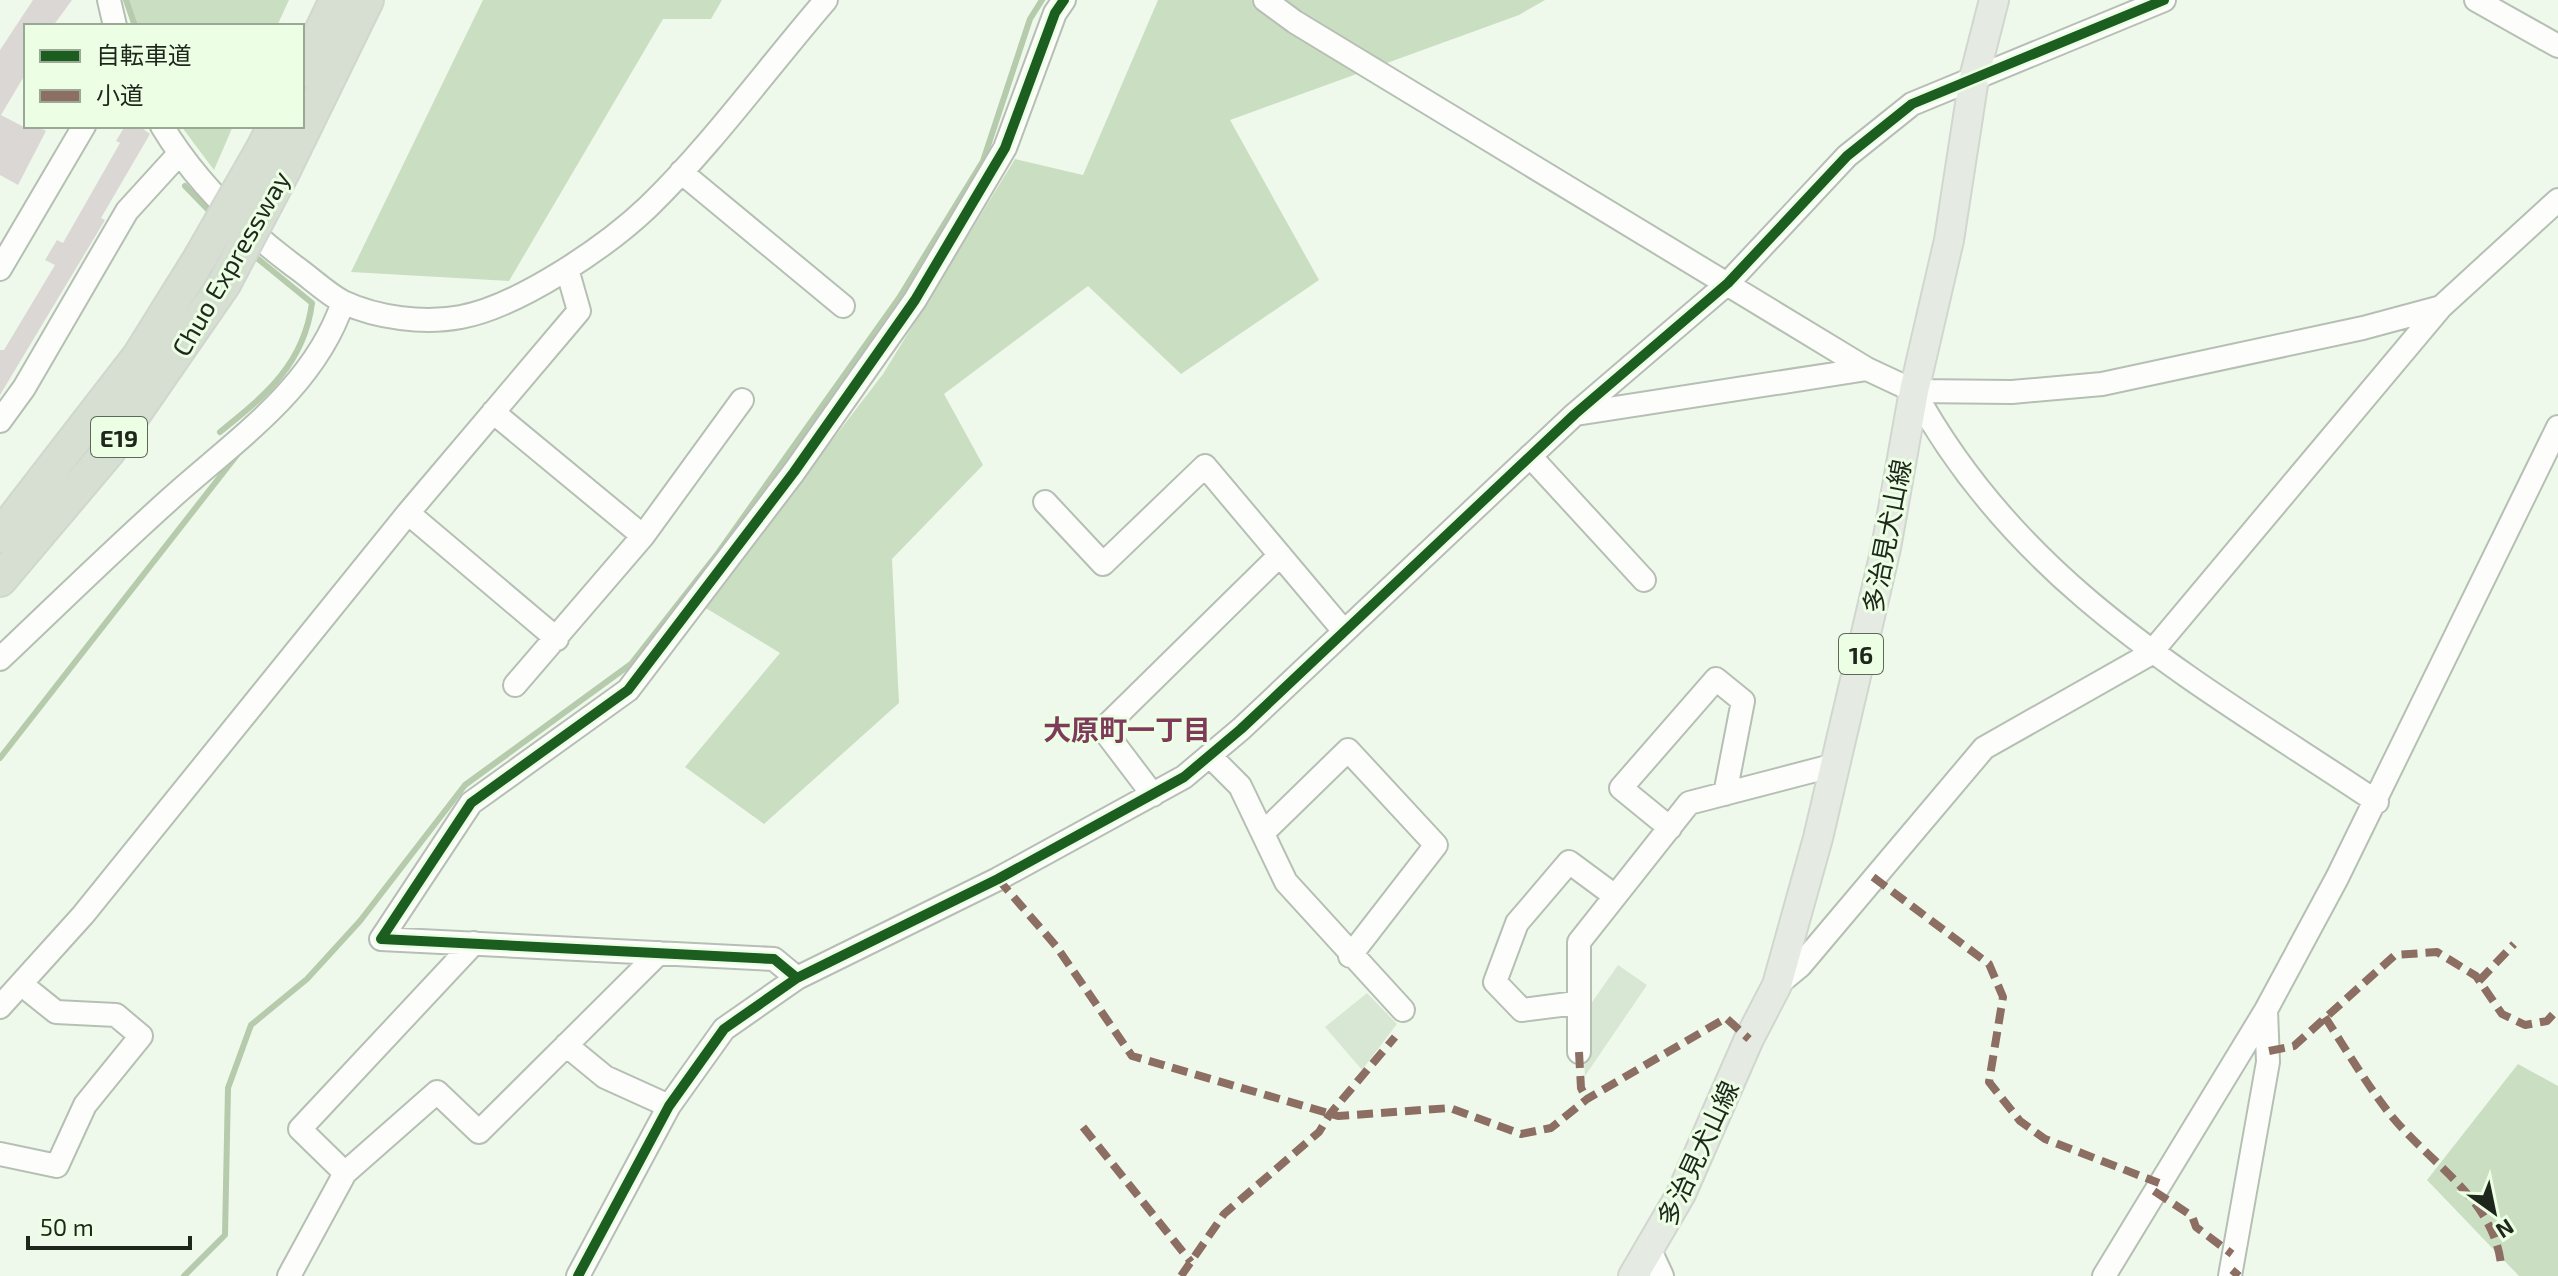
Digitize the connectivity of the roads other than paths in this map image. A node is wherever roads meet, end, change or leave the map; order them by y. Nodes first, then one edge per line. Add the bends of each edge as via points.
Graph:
1 (109, 0) edge
2 (336, 0) edge
3 (367, 0) edge
4 (826, 0) edge
5 (1064, 0) edge
6 (1265, 0) edge
7 (1994, 0) edge
8 (2164, 0) edge
9 (2476, 0) edge
10 (115, 24) edge
11 (2558, 46) edge
12 (304, 67) edge
13 (1974, 78) junction
14 (304, 100) edge
15 (83, 128) edge
16 (163, 128) edge
17 (287, 128) edge
18 (274, 148) edge
19 (178, 155) junction
20 (681, 172) junction
21 (2558, 200) edge
22 (0, 269) edge
23 (567, 269) junction
24 (1728, 283) junction
25 (343, 302) junction
26 (843, 306) dead end
27 (2441, 307) junction
28 (1867, 369) junction
29 (1914, 391) junction
30 (742, 400) dead end
31 (493, 412) junction
32 (1575, 414) junction
33 (0, 421) edge
34 (2558, 427) edge
35 (1530, 456) junction
36 (1045, 502) dead end
37 (408, 513) junction
38 (0, 536) edge
39 (643, 536) junction
40 (1280, 555) junction
41 (0, 580) edge
42 (1644, 580) dead end
43 (1343, 630) junction
44 (557, 639) junction
45 (2150, 654) junction
46 (0, 659) edge
47 (515, 685) dead end
48 (1210, 756) junction
49 (1835, 765) junction
50 (1725, 794) junction
51 (1153, 795) junction
52 (2377, 802) junction
53 (1670, 828) junction
54 (1263, 833) junction
55 (1615, 896) junction
56 (474, 943) junction
57 (659, 953) junction
58 (1350, 956) junction
59 (797, 978) junction
60 (21, 984) junction
61 (1777, 985) junction
62 (1576, 1003) junction
63 (0, 1007) edge
64 (1403, 1010) dead end
65 (2266, 1010) junction
66 (566, 1045) junction
67 (1579, 1052) dead end
68 (669, 1106) junction
69 (0, 1154) edge
70 (345, 1173) junction
71 (1650, 1250) junction
72 (289, 1276) edge
73 (578, 1276) edge
74 (1633, 1276) edge
75 (1662, 1276) edge
76 (2104, 1276) edge
77 (2230, 1276) edge

1 - 10 street
2 - 12 highway
3 - 14 highway, Chuo Expressway / E19
4 - 20 street
5 - 56 street via 1005,148 915,300 794,472 628,690 471,803 381,939
6 - 24 street
7 - 13 main road, 多治見犬山線 / 16
8 - 13 street
9 - 11 street
13 - 24 street via 1912,104 1847,156
13 - 29 main road, 多治見犬山線 / 16 via 1949,240
15 - 22 street
16 - 19 street
17 - 18 highway, Chuo Expressway / E19
18 - 38 highway, Chuo Expressway / E19, bridge via 139,356
18 - 41 highway, Chuo Expressway / E19, bridge via 224,284 108,452
19 - 25 street via 272,249
19 - 33 street via 127,211
20 - 23 street via 647,208
20 - 26 street
21 - 27 street
23 - 25 street via 509,300 462,317 405,320
23 - 31 street via 579,311
24 - 28 street
24 - 32 street
25 - 46 street via 333,331 277,404
27 - 29 street via 2102,384 2012,392
27 - 45 street
28 - 29 street
28 - 32 street
29 - 45 street via 1963,471 2024,542
29 - 49 main road, 多治見犬山線 / 16 via 1886,548
30 - 39 street
31 - 37 street
31 - 39 street
32 - 35 street
34 - 52 street
35 - 42 street
35 - 43 street
36 - 40 street via 1103,564 1205,466
37 - 44 street
37 - 60 street via 83,915
39 - 44 street
40 - 43 street
40 - 51 street via 1103,729
43 - 48 street
44 - 47 street
45 - 52 street
45 - 61 street via 1984,748 1800,966
48 - 51 street
48 - 54 street via 1240,786
49 - 50 street
49 - 61 main road, 多治見犬山線 / 16
50 - 53 street via 1689,803
50 - 53 street via 1743,701 1716,679 1621,788
51 - 59 street
52 - 65 street
53 - 55 street
54 - 58 street via 1286,882
54 - 58 street via 1348,750 1436,845
55 - 62 street via 1579,942
55 - 62 street via 1569,862 1517,923 1495,982 1522,1010
56 - 57 street
56 - 70 street via 300,1129
57 - 59 street via 774,959
57 - 66 street
58 - 64 street
59 - 68 street via 724,1029
60 - 63 street
60 - 69 street via 56,1012 116,1015 141,1036 85,1105 57,1166
61 - 71 main road, 多治見犬山線 / 16
62 - 67 street
65 - 76 street
65 - 77 street via 2268,1062
66 - 68 street via 605,1077
66 - 70 street via 479,1132 437,1092
68 - 73 street
70 - 72 street
71 - 74 main road, 多治見犬山線 / 16
71 - 75 street

